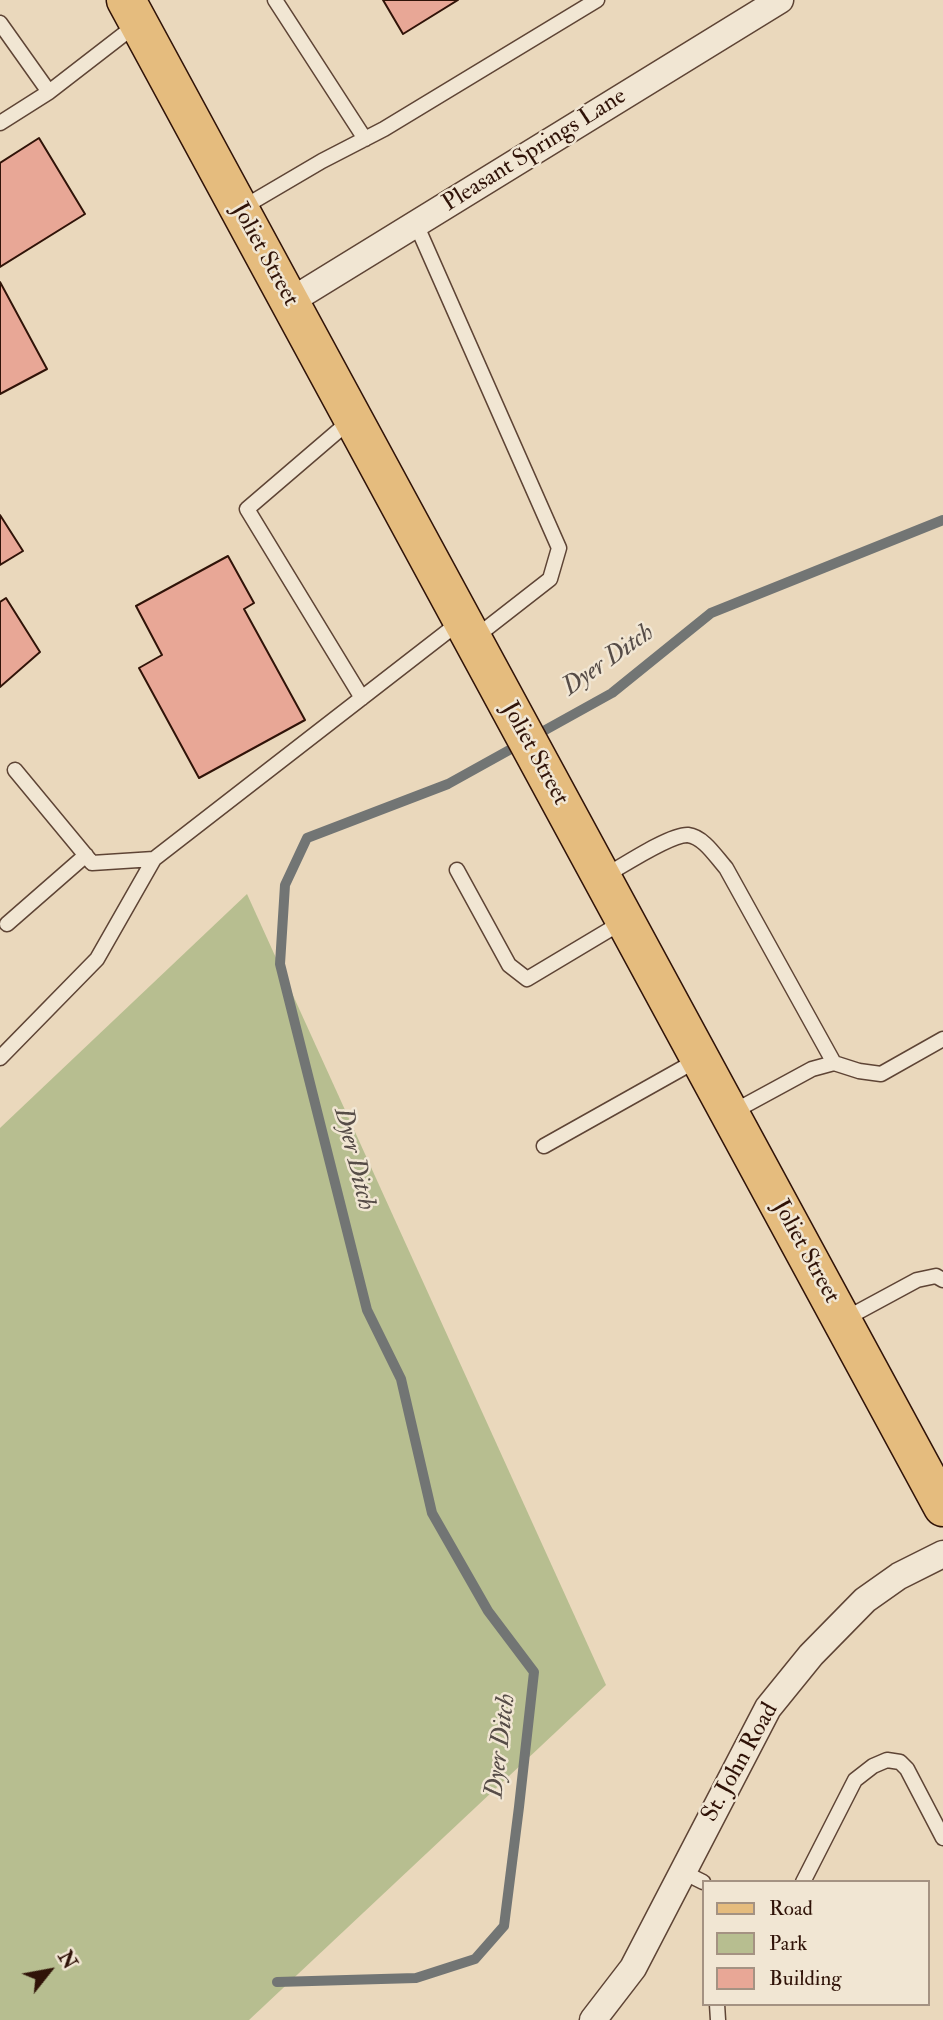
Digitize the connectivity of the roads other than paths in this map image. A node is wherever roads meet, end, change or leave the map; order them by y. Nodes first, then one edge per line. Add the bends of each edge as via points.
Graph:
1 (275, 0) edge
2 (597, 0) edge
3 (780, 0) edge
4 (132, 12) edge
5 (0, 23) edge
6 (49, 92) junction
7 (0, 123) edge
8 (365, 139) junction
9 (239, 209) junction
10 (416, 225) junction
11 (289, 302) junction
12 (353, 419) junction
13 (467, 630) junction
14 (362, 698) junction
15 (15, 770) dead end
16 (86, 855) junction
17 (154, 859) junction
18 (457, 870) dead end
19 (602, 878) junction
20 (625, 921) junction
21 (7, 925) dead end
22 (943, 1039) edge
23 (0, 1058) edge
24 (700, 1058) junction
25 (834, 1063) junction
26 (730, 1114) junction
27 (544, 1146) dead end
28 (943, 1280) edge
29 (842, 1321) junction
30 (942, 1502) edge
31 (943, 1554) edge
32 (943, 1838) edge
33 (693, 1877) edge
34 (804, 1880) edge
35 (593, 2020) edge

1 - 8 lane
2 - 8 lane
3 - 10 street, Pleasant Springs Lane
4 - 6 lane
4 - 9 main road, Joliet Street
5 - 6 lane
6 - 7 lane
8 - 9 lane
9 - 11 main road, Joliet Street
10 - 11 street, Pleasant Springs Lane
10 - 13 lane via 559,548 550,579
11 - 12 main road, Joliet Street
12 - 13 main road, Joliet Street
12 - 14 lane via 247,509
13 - 14 lane
13 - 19 main road, Joliet Street
14 - 17 lane
15 - 16 lane
16 - 17 lane via 92,863
16 - 21 lane
17 - 23 lane via 97,959
18 - 20 lane via 509,965 527,978
19 - 20 main road, Joliet Street
19 - 25 lane via 673,837 690,835 707,846 726,867
20 - 24 main road, Joliet Street
22 - 25 lane via 881,1074
24 - 26 main road, Joliet Street
24 - 27 lane
25 - 26 lane via 811,1069
26 - 29 main road, Joliet Street
28 - 29 lane via 936,1276 917,1280
29 - 30 main road, Joliet Street
31 - 33 street, St. John Road via 865,1600 768,1708
32 - 34 lane via 906,1769 900,1762 887,1760 855,1780
33 - 35 street, St. John Road

